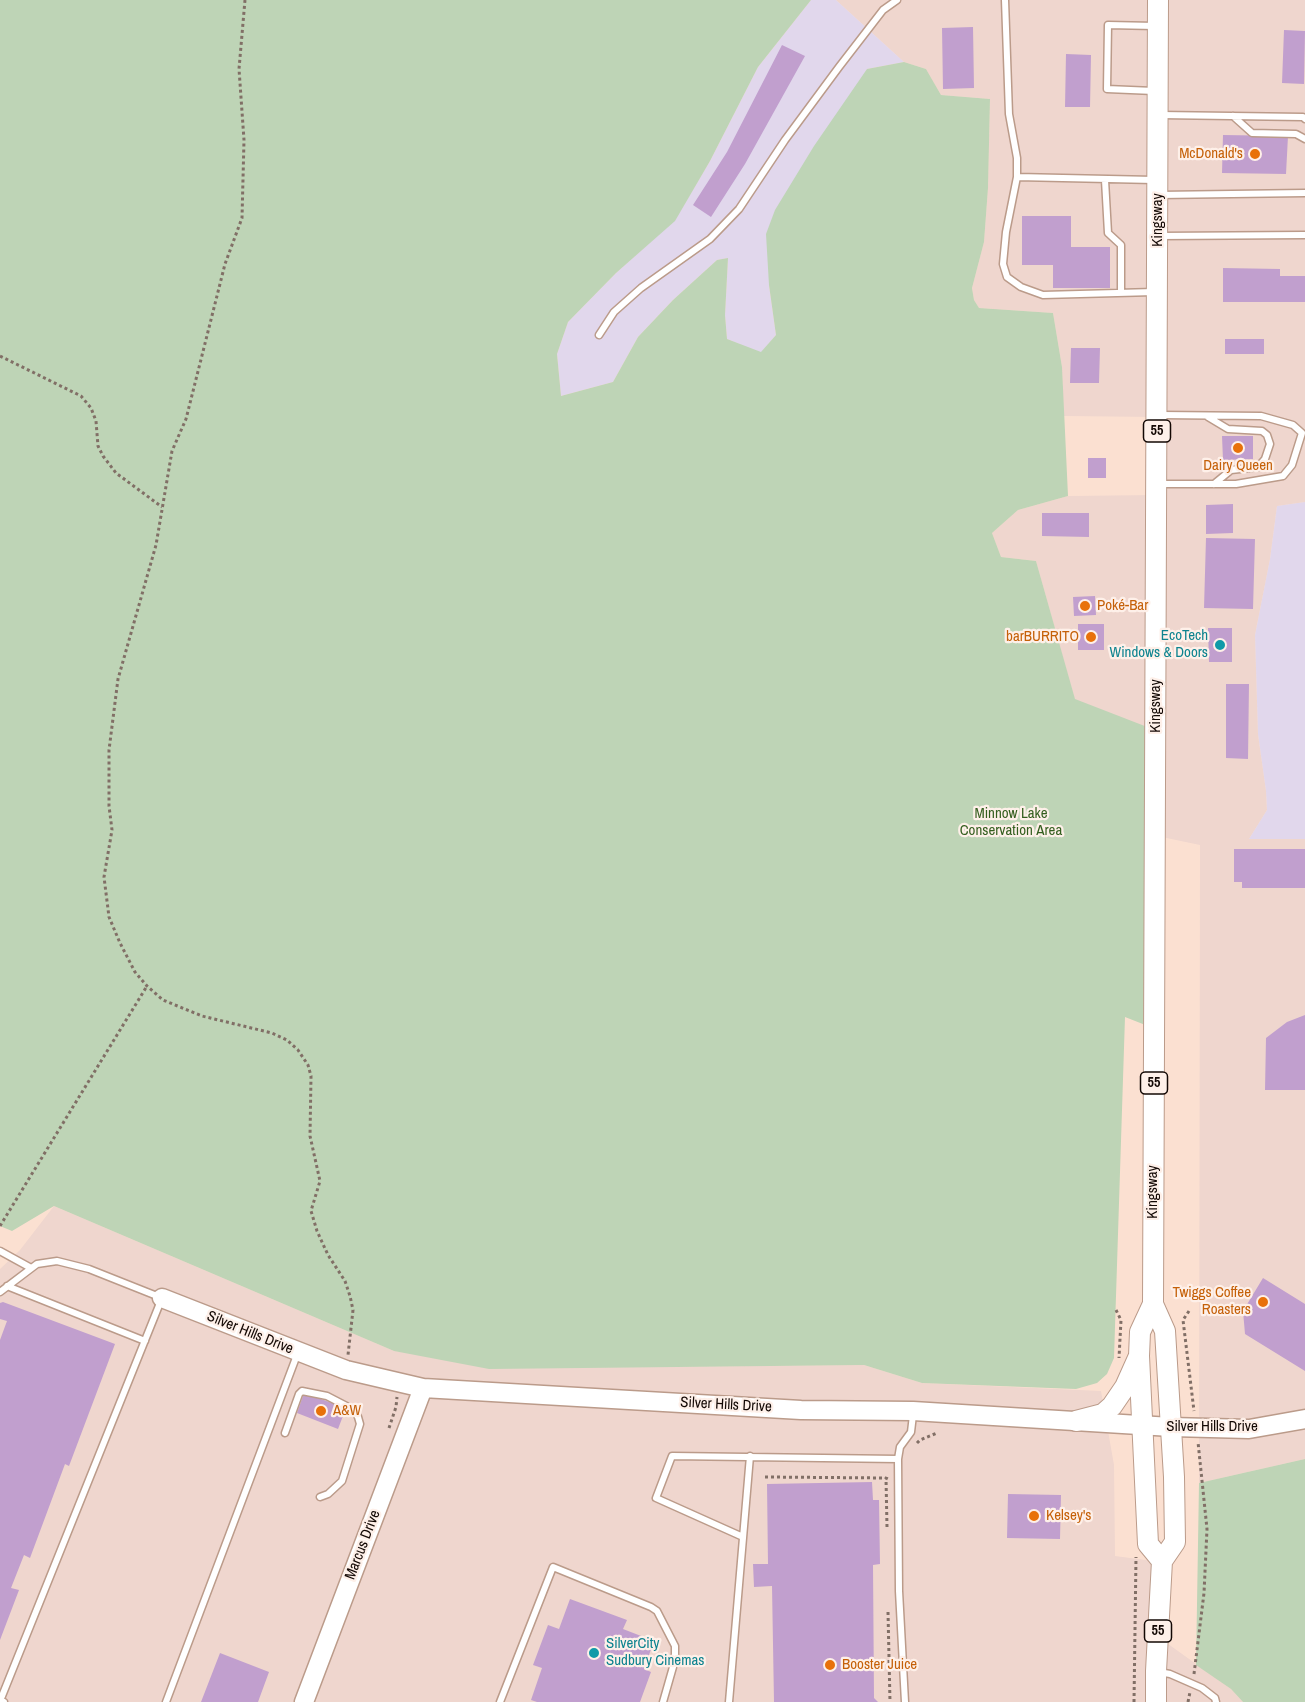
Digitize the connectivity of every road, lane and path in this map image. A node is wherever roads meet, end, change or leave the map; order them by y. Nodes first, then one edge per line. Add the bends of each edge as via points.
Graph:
1 (245, 0) edge
2 (897, 0) edge
3 (1005, 0) edge
4 (1158, 0) edge
5 (1158, 26) junction
6 (1158, 91) junction
7 (1158, 115) junction
8 (1233, 116) junction
9 (1305, 119) edge
10 (1305, 140) edge
11 (1017, 177) junction
12 (1105, 180) junction
13 (1158, 187) junction
14 (1304, 191) edge
15 (1305, 235) edge
16 (1158, 236) junction
17 (1158, 291) junction
18 (1121, 293) junction
19 (599, 335) dead end
20 (0, 356) edge
21 (1157, 415) junction
22 (1207, 416) junction
23 (1157, 484) junction
24 (1214, 484) junction
25 (163, 508) junction
26 (147, 986) junction
27 (0, 1226) edge
28 (0, 1251) edge
29 (31, 1268) junction
30 (7, 1286) junction
31 (0, 1292) edge
32 (162, 1298) junction
33 (1153, 1304) junction
34 (1189, 1311) dead end
35 (145, 1341) junction
36 (298, 1353) junction
37 (1139, 1356) junction
38 (346, 1370) junction
39 (423, 1388) junction
40 (913, 1411) junction
41 (1305, 1419) edge
42 (1076, 1421) junction
43 (1143, 1426) junction
44 (1171, 1427) junction
45 (1196, 1427) junction
46 (285, 1433) dead end
47 (750, 1456) junction
48 (898, 1459) junction
49 (765, 1477) dead end
50 (886, 1478) dead end
51 (320, 1497) dead end
52 (743, 1537) junction
53 (1162, 1561) junction
54 (1156, 1671) junction
55 (1192, 1684) junction
56 (1, 1701) edge
57 (166, 1702) edge
58 (304, 1702) edge
59 (500, 1702) edge
60 (663, 1702) edge
61 (729, 1702) edge
62 (905, 1702) edge
63 (1156, 1702) edge
64 (1188, 1702) edge
65 (1216, 1702) edge

1 - 25 path via 239,69 244,140 242,218 225,264 186,419 172,451
2 - 19 lane via 883,10 839,67 739,209 710,239 614,312
3 - 11 lane
4 - 5 main road, Kingsway / 55
5 - 6 main road, Kingsway / 55
5 - 6 lane via 1108,25 1107,89
6 - 7 main road, Kingsway / 55
7 - 8 lane
7 - 13 main road, Kingsway / 55
8 - 9 lane
8 - 10 lane via 1252,134 1296,134
11 - 12 lane
11 - 18 lane via 1003,264 1008,277 1043,295
12 - 13 lane
12 - 18 lane via 1108,233 1121,245
13 - 14 lane
13 - 16 main road, Kingsway / 55
15 - 16 lane
16 - 17 main road, Kingsway / 55
17 - 18 lane
17 - 21 main road, Kingsway / 55
20 - 25 path via 81,396 92,408 103,456 116,473
21 - 22 lane
21 - 23 main road, Kingsway / 55
22 - 24 lane via 1228,429 1262,431 1270,444 1258,467 1231,470
22 - 24 lane via 1261,416 1293,425 1302,433 1292,465 1283,476
23 - 24 lane
23 - 33 main road, Kingsway / 55
25 - 26 path via 118,680 109,750 112,830 105,877 109,917 135,972
26 - 27 path
26 - 38 path via 163,1000 193,1013 287,1040 308,1065 312,1076 310,1136 320,1180 311,1211 350,1296 353,1310
28 - 29 lane
29 - 30 lane
29 - 32 lane via 57,1261 89,1269
30 - 31 lane
30 - 35 lane
32 - 35 lane
32 - 36 street, Silver Hills Drive
33 - 37 main road, Kingsway / 55 via 1140,1332
33 - 44 main road, Kingsway / 55 via 1166,1331
34 - 45 path via 1183,1320
35 - 56 lane
36 - 38 street, Silver Hills Drive
36 - 57 lane
37 - 42 main road via 1112,1406 1103,1414
37 - 43 main road, Kingsway / 55
38 - 39 street, Silver Hills Drive
39 - 40 street, Silver Hills Drive via 801,1410
39 - 58 street, Marcus Drive
40 - 42 street, Silver Hills Drive
40 - 48 lane via 911,1432 900,1447
41 - 45 street, Silver Hills Drive via 1249,1429
42 - 43 street, Silver Hills Drive
43 - 44 street, Silver Hills Drive
43 - 53 main road, Kingsway / 55 via 1148,1544
44 - 45 street, Silver Hills Drive
44 - 53 main road, Kingsway / 55 via 1175,1542
45 - 55 path via 1207,1529 1198,1658
46 - 51 lane via 302,1392 327,1396 354,1410 358,1417 360,1424 342,1481
47 - 48 lane
47 - 52 lane
47 - 52 lane via 672,1456 656,1498
48 - 62 lane
49 - 50 path
52 - 61 lane
53 - 54 main road, Kingsway / 55
54 - 55 lane
54 - 63 main road, Kingsway / 55
55 - 64 path
55 - 65 lane
59 - 60 lane via 553,1567 657,1611 675,1646

